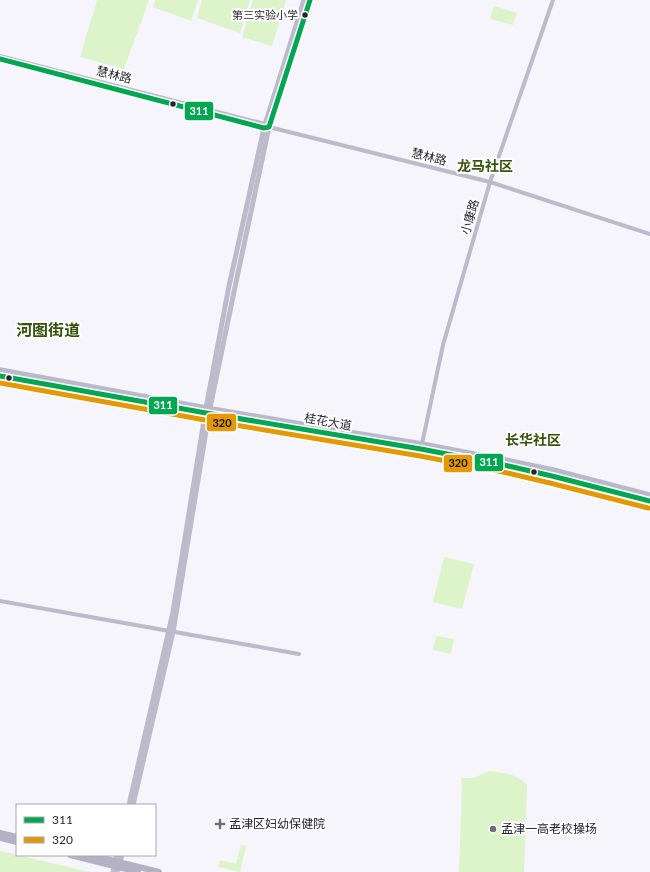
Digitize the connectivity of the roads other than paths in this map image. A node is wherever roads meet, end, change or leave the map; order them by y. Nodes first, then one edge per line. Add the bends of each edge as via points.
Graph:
1 (304, 0) edge
2 (310, 0) edge
3 (553, 0) edge
4 (0, 56) edge
5 (0, 59) edge
6 (266, 127) junction
7 (490, 182) junction
8 (650, 234) edge
9 (0, 370) edge
10 (0, 376) edge
11 (208, 411) junction
12 (422, 444) junction
13 (650, 495) edge
14 (650, 501) edge
15 (0, 601) edge
16 (171, 631) junction
17 (299, 654) dead end
18 (129, 804) edge
19 (133, 804) edge
20 (0, 833) edge
21 (16, 837) edge
22 (0, 838) edge
23 (16, 842) edge
24 (75, 856) edge
25 (93, 856) edge
26 (122, 856) edge
27 (117, 865) edge
28 (138, 872) edge
29 (159, 872) edge

1 - 6 street
2 - 6 street
3 - 7 street, 小康路
4 - 6 street, 慧林路
5 - 6 street, 慧林路
6 - 7 street, 慧林路
6 - 11 street
7 - 8 street, 慧林路
7 - 12 street, 小康路 via 443,345
9 - 11 main road, 桂花大道
10 - 11 main road, 桂花大道
11 - 12 main road, 桂花大道
11 - 14 main road, 桂花大道 via 504,465
11 - 16 street
12 - 13 main road, 桂花大道 via 553,470
15 - 16 street
16 - 17 street
16 - 18 street
16 - 19 street
20 - 21 main road
22 - 23 main road
24 - 27 main road
25 - 27 main road
26 - 27 street
27 - 28 main road
27 - 29 main road

